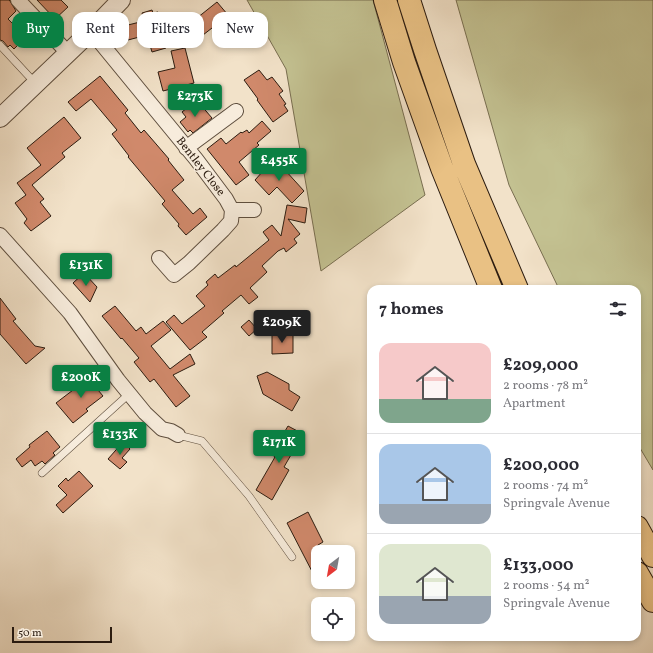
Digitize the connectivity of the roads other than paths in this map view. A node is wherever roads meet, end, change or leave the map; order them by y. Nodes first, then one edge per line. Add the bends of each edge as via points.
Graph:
1 (18, 0) edge
2 (121, 0) edge
3 (385, 0) edge
4 (410, 0) edge
5 (109, 12) edge
6 (0, 45) edge
7 (73, 48) edge
8 (105, 48) edge
9 (68, 53) junction
10 (36, 84) junction
11 (236, 111) dead end
12 (0, 118) edge
13 (186, 148) junction
14 (232, 210) junction
15 (254, 210) dead end
16 (0, 235) edge
17 (159, 258) dead end
18 (489, 285) edge
19 (515, 285) edge
20 (129, 394) junction
21 (178, 435) joint
22 (42, 474) dead end
23 (641, 534) edge
24 (653, 556) edge
25 (292, 557) dead end
26 (641, 580) edge
27 (653, 601) edge

1 - 9 street
2 - 5 street
3 - 18 highway via 442,168
4 - 19 highway via 464,164
6 - 10 lane
7 - 9 street
8 - 13 street, Bentley Close
9 - 10 street
10 - 12 street
11 - 13 street
13 - 14 street, Bentley Close
14 - 15 street
14 - 17 street via 231,221 223,230 174,275
16 - 20 street via 70,313
20 - 21 street via 162,429
20 - 22 lane
21 - 25 lane via 202,441 249,496
23 - 24 highway
26 - 27 highway

